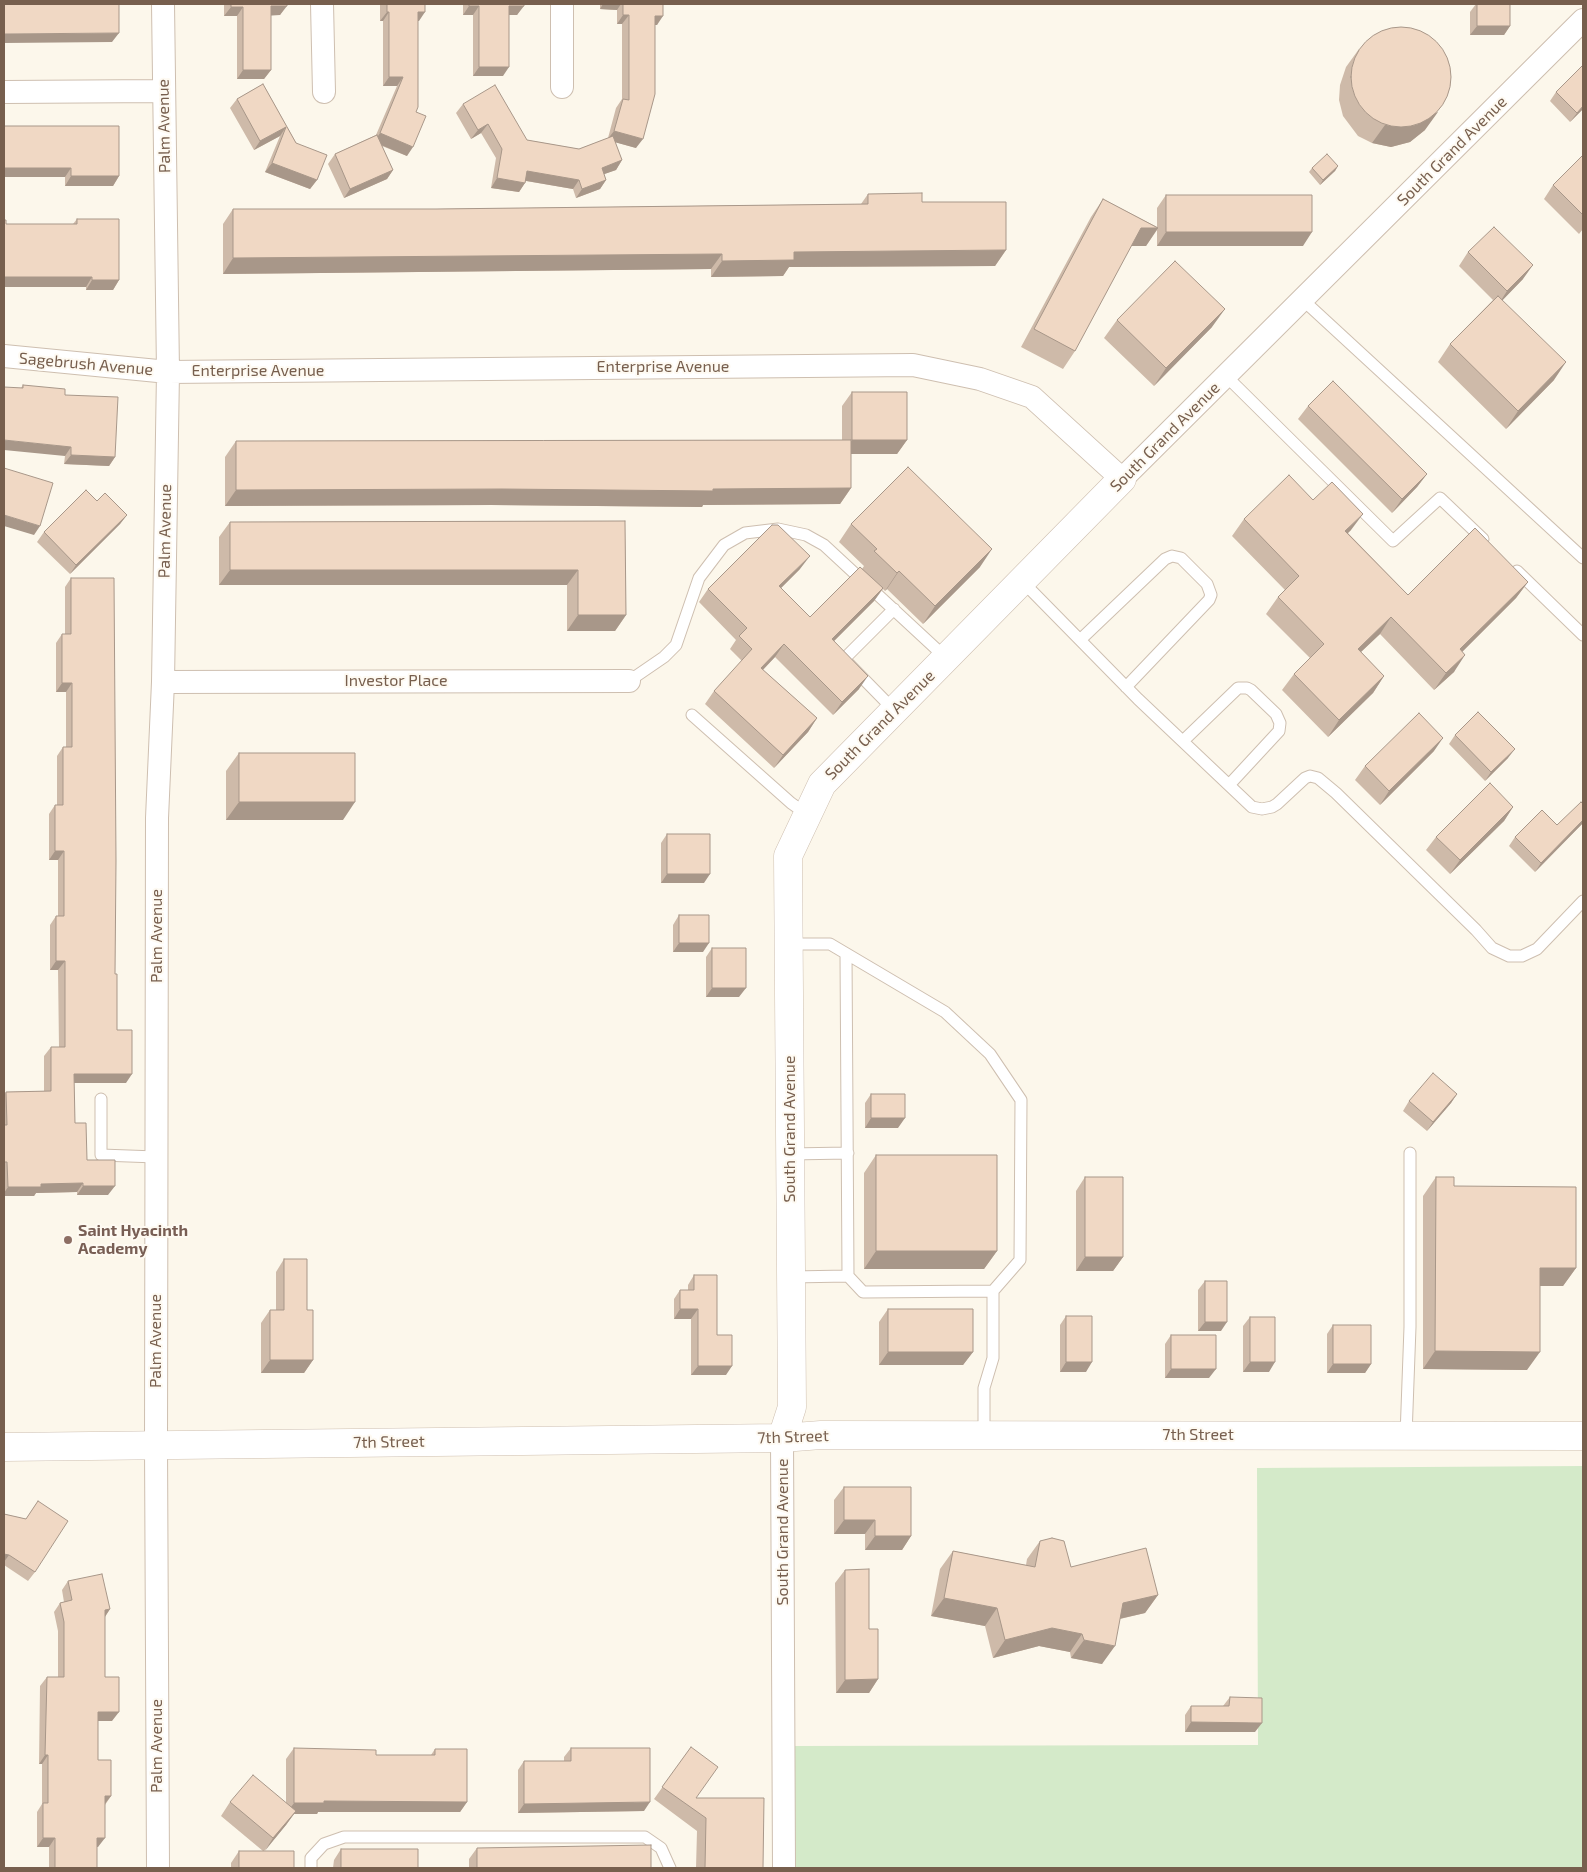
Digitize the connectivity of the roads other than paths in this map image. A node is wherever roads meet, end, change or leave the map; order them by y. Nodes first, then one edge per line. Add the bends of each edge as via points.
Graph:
1 (163, 4) edge
2 (322, 4) edge
3 (562, 4) edge
4 (1583, 20) edge
5 (562, 87) dead end
6 (4, 92) edge
7 (163, 92) junction
8 (324, 92) dead end
9 (1303, 300) junction
10 (4, 356) edge
11 (168, 372) junction
12 (1226, 376) junction
13 (1122, 479) junction
14 (1490, 546) edge
15 (1583, 558) edge
16 (1512, 566) edge
17 (1022, 581) junction
18 (894, 610) junction
19 (1583, 635) edge
20 (1080, 640) junction
21 (946, 658) junction
22 (629, 681) joint
23 (163, 682) junction
24 (1126, 687) junction
25 (895, 711) junction
26 (692, 715) dead end
27 (1183, 741) junction
28 (1228, 785) junction
29 (808, 815) junction
30 (1583, 901) edge
31 (789, 944) junction
32 (846, 954) junction
33 (100, 1099) dead end
34 (848, 1153) junction
35 (1410, 1153) dead end
36 (790, 1154) junction
37 (156, 1157) junction
38 (848, 1276) junction
39 (791, 1277) junction
40 (993, 1291) junction
41 (984, 1435) junction
42 (1406, 1436) junction
43 (1583, 1436) edge
44 (782, 1438) junction
45 (156, 1445) junction
46 (4, 1447) edge
47 (158, 1868) edge
48 (311, 1868) edge
49 (670, 1868) edge
50 (784, 1868) edge

1 - 7 street, Palm Avenue
2 - 8 street
3 - 5 street
4 - 9 street, South Grand Avenue
6 - 7 street
7 - 11 street, Palm Avenue
9 - 12 street, South Grand Avenue
9 - 15 lane
10 - 11 street, Sagebrush Avenue
11 - 13 street, Enterprise Avenue via 913,365 980,379 1032,397
11 - 23 street, Palm Avenue
12 - 13 street, South Grand Avenue
12 - 14 lane via 1393,541 1440,498
13 - 17 street, South Grand Avenue
16 - 19 lane
17 - 20 lane
17 - 21 street, South Grand Avenue
18 - 21 lane
18 - 22 lane via 824,545 806,535 778,529 745,533 724,545 699,578 676,645
18 - 25 lane via 844,660
20 - 24 lane
20 - 24 lane via 1165,559 1172,556 1181,558 1207,584 1209,600
21 - 25 street, South Grand Avenue
22 - 23 street, Investor Place
23 - 37 street, Palm Avenue via 157,818
24 - 27 lane
25 - 29 street, South Grand Avenue via 822,784
26 - 29 lane
27 - 28 lane
27 - 28 lane via 1238,688 1251,690 1270,708 1280,723 1279,731
28 - 30 lane via 1252,807 1262,809 1277,804 1305,778 1320,779 1492,948 1509,956 1522,956 1537,949
29 - 31 street, South Grand Avenue via 788,856
31 - 32 lane via 830,944
31 - 36 street, South Grand Avenue
32 - 34 lane
32 - 40 lane via 945,1012 990,1054 1021,1100 1020,1260
33 - 37 lane via 101,1155
34 - 36 lane
34 - 38 lane
35 - 42 lane
36 - 39 street, South Grand Avenue
37 - 45 street, Palm Avenue
38 - 39 lane
38 - 40 lane via 863,1292
39 - 44 street, South Grand Avenue via 792,1407
40 - 41 lane via 993,1358 984,1388
41 - 42 street, 7th Street
41 - 44 street, 7th Street
42 - 43 street, 7th Street
44 - 45 street, 7th Street
44 - 50 street, South Grand Avenue
45 - 46 street, 7th Street
45 - 47 street, Palm Avenue
48 - 49 lane via 311,1858 324,1844 344,1837 645,1837 661,1848

